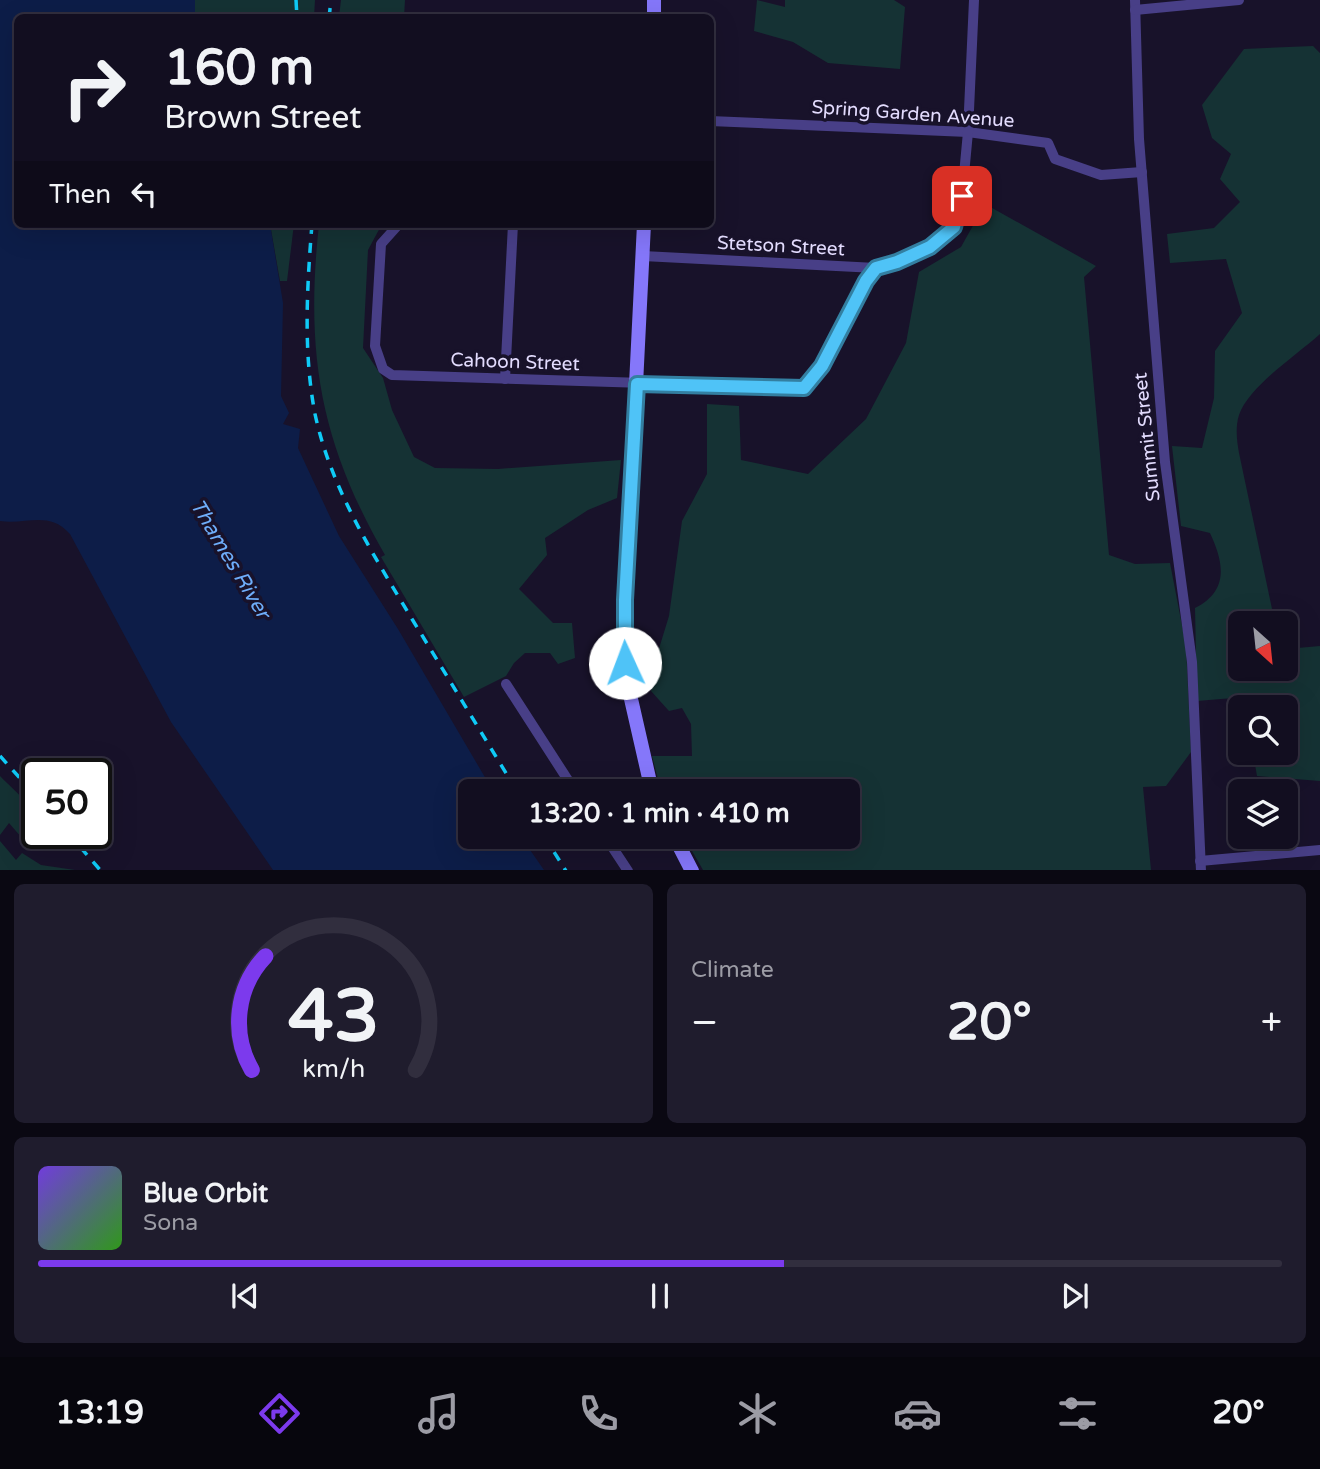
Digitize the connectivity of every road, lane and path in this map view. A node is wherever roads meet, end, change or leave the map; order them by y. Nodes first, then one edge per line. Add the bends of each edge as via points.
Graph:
1 (974, 0) edge
2 (1239, 0) edge
3 (1135, 5) edge
4 (714, 121) edge
5 (968, 132) junction
6 (1142, 172) junction
7 (395, 228) edge
8 (513, 228) edge
9 (645, 228) edge
10 (643, 256) junction
11 (876, 268) junction
12 (505, 379) junction
13 (637, 384) junction
14 (506, 684) dead end
15 (567, 779) edge
16 (649, 779) edge
17 (613, 849) edge
18 (681, 849) edge
19 (1320, 850) edge
20 (1201, 866) edge
21 (628, 870) edge
22 (692, 870) edge

1 - 5 street
2 - 3 street
3 - 6 street, Summit Street
4 - 5 street, Spring Garden Avenue
5 - 6 street, Spring Garden Avenue via 1048,143 1055,159 1101,175
5 - 11 street via 954,227 930,247
6 - 20 street, Summit Street via 1165,462 1192,662
7 - 12 street, Cahoon Street via 381,244 375,346 383,369 392,375
8 - 12 street
9 - 10 main road
10 - 11 street, Stetson Street
10 - 13 main road
11 - 13 street, Cahoon Street via 822,366 804,388
12 - 13 street, Cahoon Street
13 - 16 main road via 624,647 631,705
14 - 15 street
17 - 21 street
18 - 22 main road
19 - 20 street

